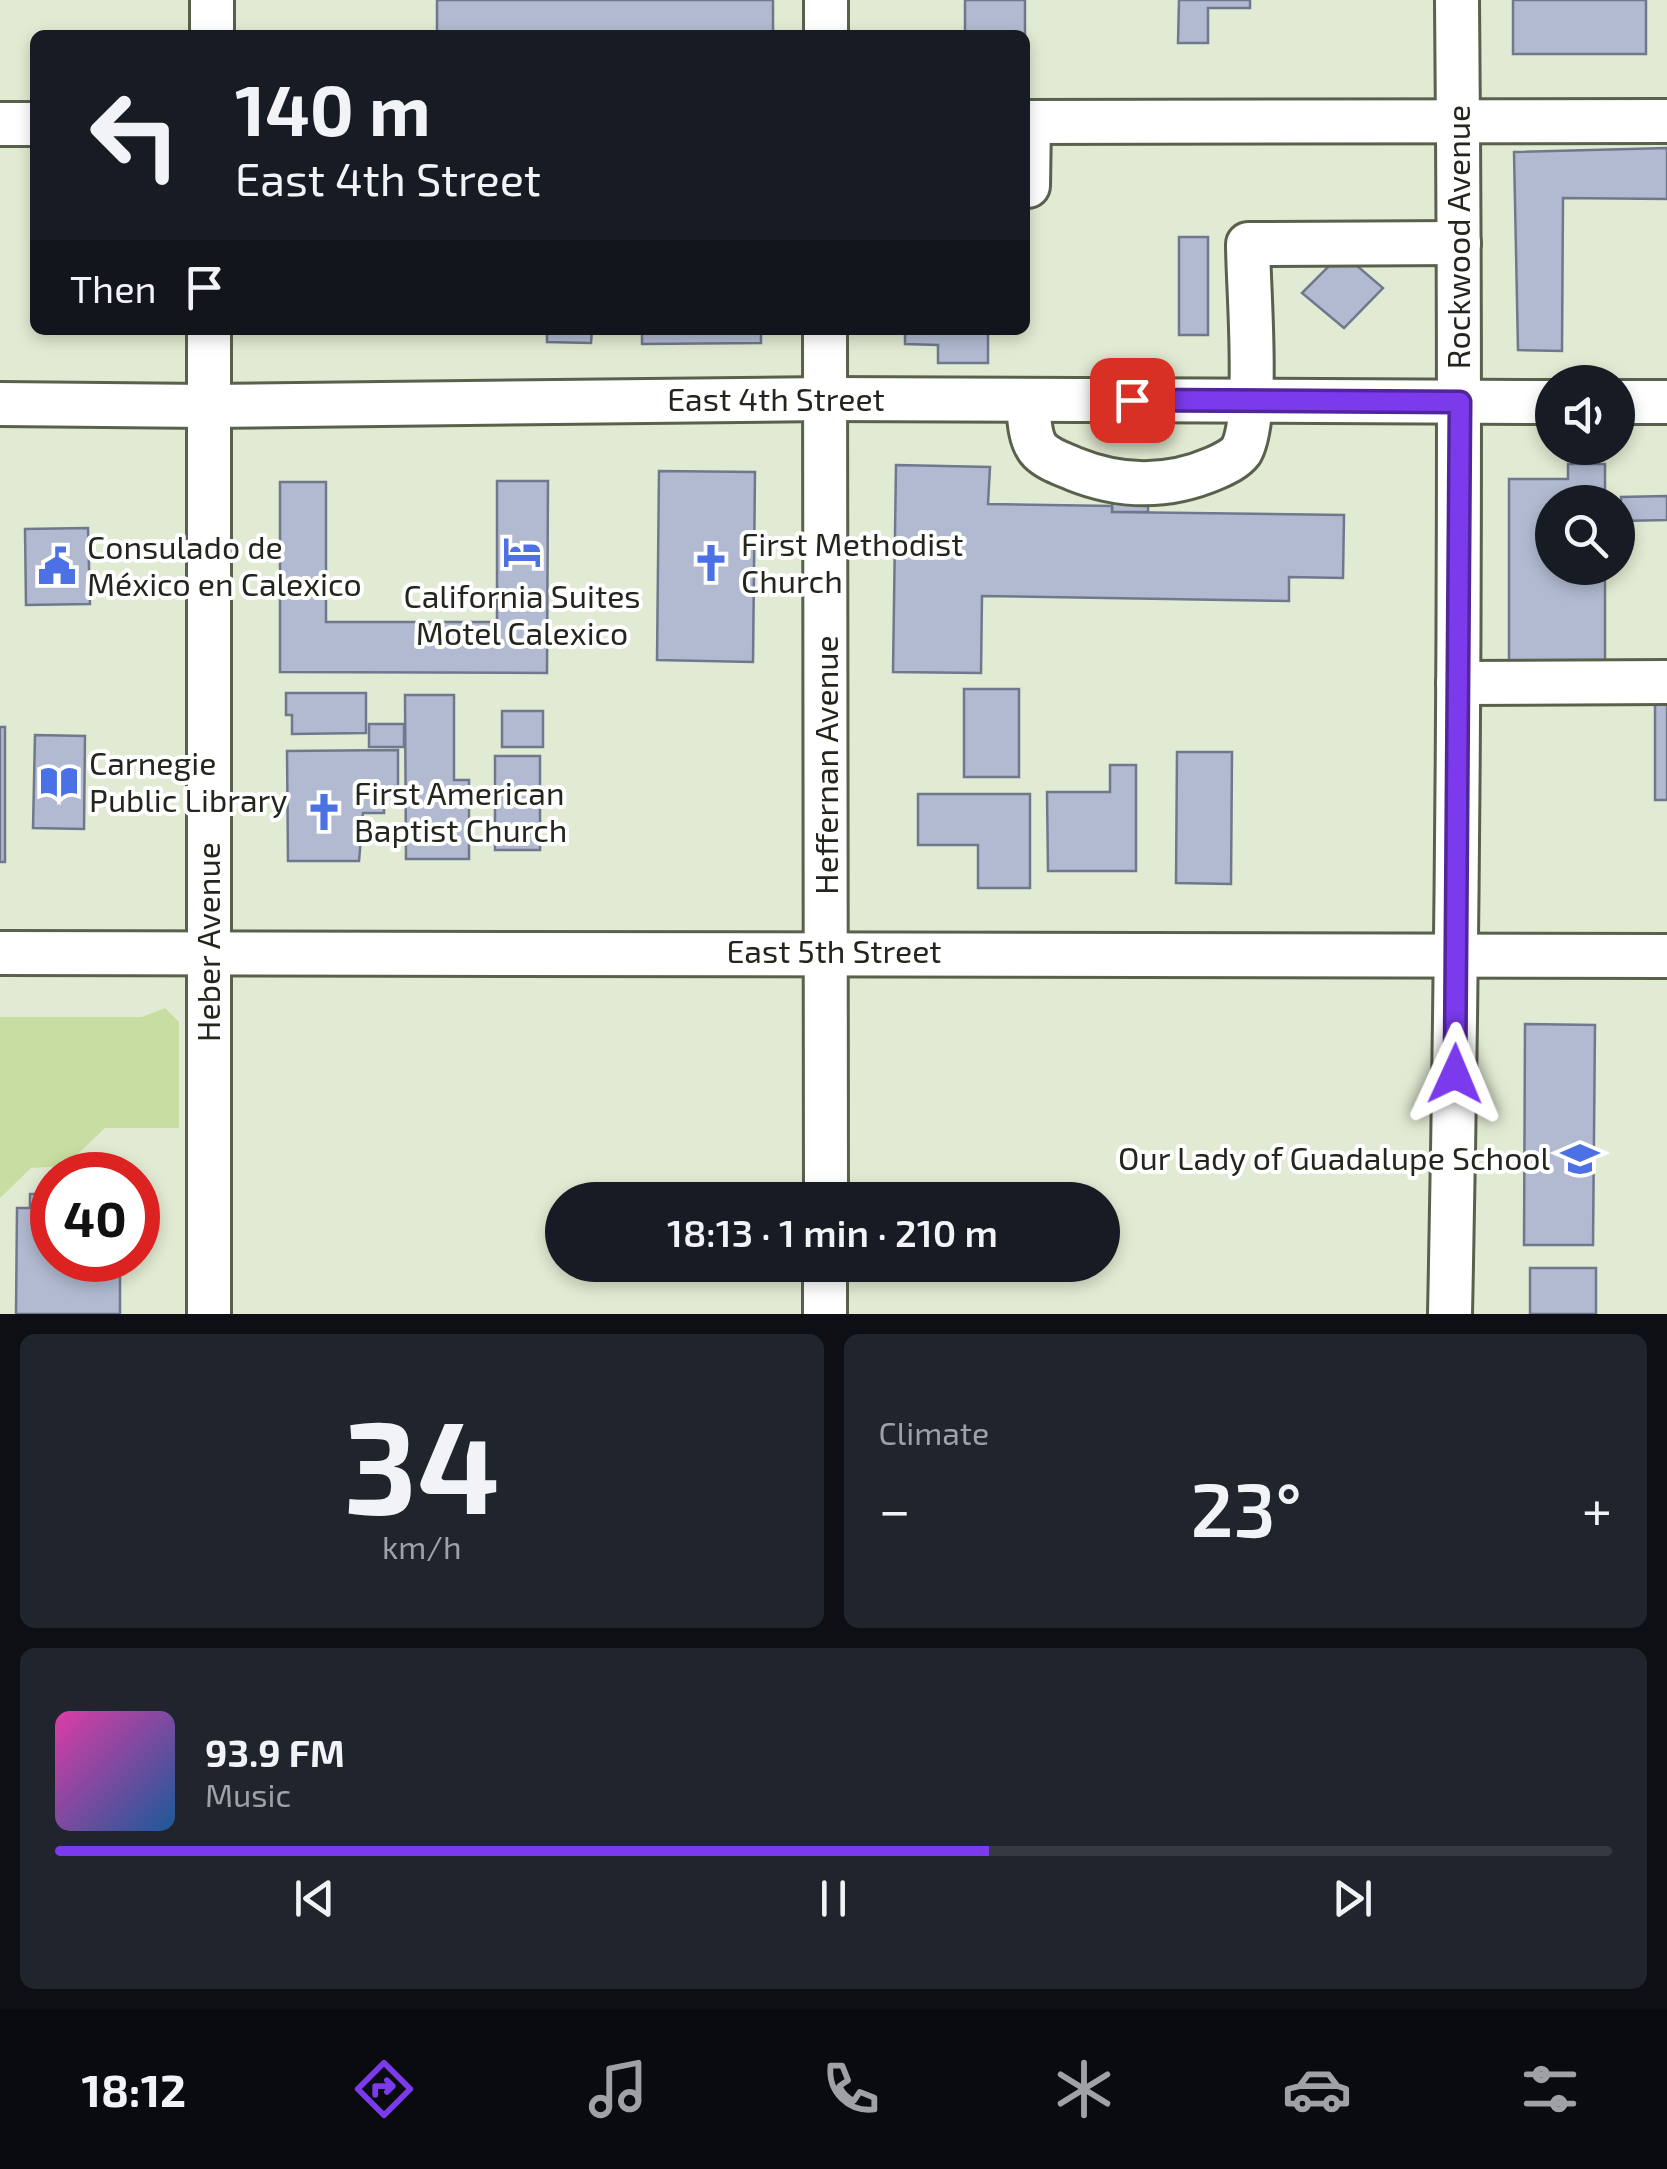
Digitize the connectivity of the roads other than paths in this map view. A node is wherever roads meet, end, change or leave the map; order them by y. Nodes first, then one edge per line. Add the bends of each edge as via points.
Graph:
1 (212, 0) edge
2 (826, 0) edge
3 (1457, 0) edge
4 (212, 30) edge
5 (826, 30) edge
6 (1667, 121) edge
7 (1030, 122) edge
8 (1458, 122) junction
9 (0, 124) edge
10 (30, 124) edge
11 (1459, 242) junction
12 (209, 335) edge
13 (825, 335) edge
14 (825, 399) junction
15 (1028, 400) junction
16 (1250, 401) junction
17 (1460, 402) junction
18 (1535, 402) edge
19 (1635, 402) edge
20 (1667, 402) edge
21 (0, 404) edge
22 (208, 406) junction
23 (1667, 682) edge
24 (1458, 683) junction
25 (828, 952) junction
26 (0, 953) edge
27 (209, 954) junction
28 (1457, 954) junction
29 (1667, 956) edge
30 (826, 1182) edge
31 (825, 1282) edge
32 (209, 1314) edge
33 (825, 1314) edge
34 (1450, 1314) edge

1 - 4 street
2 - 5 street
3 - 8 street, Rockwood Avenue
6 - 8 street
7 - 8 street
8 - 11 street, Rockwood Avenue
9 - 10 street
11 - 16 street via 1248,244
11 - 17 street, Rockwood Avenue
12 - 22 street, Heber Avenue
13 - 14 street, Heffernan Avenue
14 - 15 street, East 4th Street
14 - 22 street, East 4th Street
14 - 25 street, Heffernan Avenue
15 - 16 street, East 4th Street
15 - 16 street via 1038,450 1092,477 1156,484 1186,479 1240,453
16 - 17 street, East 4th Street
17 - 18 street, East 4th Street
17 - 24 street, Rockwood Avenue
19 - 20 street
21 - 22 street, East 4th Street
22 - 27 street, Heber Avenue
23 - 24 street
24 - 28 street, Rockwood Avenue
25 - 27 street, East 5th Street
25 - 28 street, East 5th Street
25 - 30 street, Heffernan Avenue
26 - 27 street, East 5th Street
27 - 32 street, Heber Avenue
28 - 29 street, East 5th Street
28 - 34 street, Rockwood Avenue
31 - 33 street

